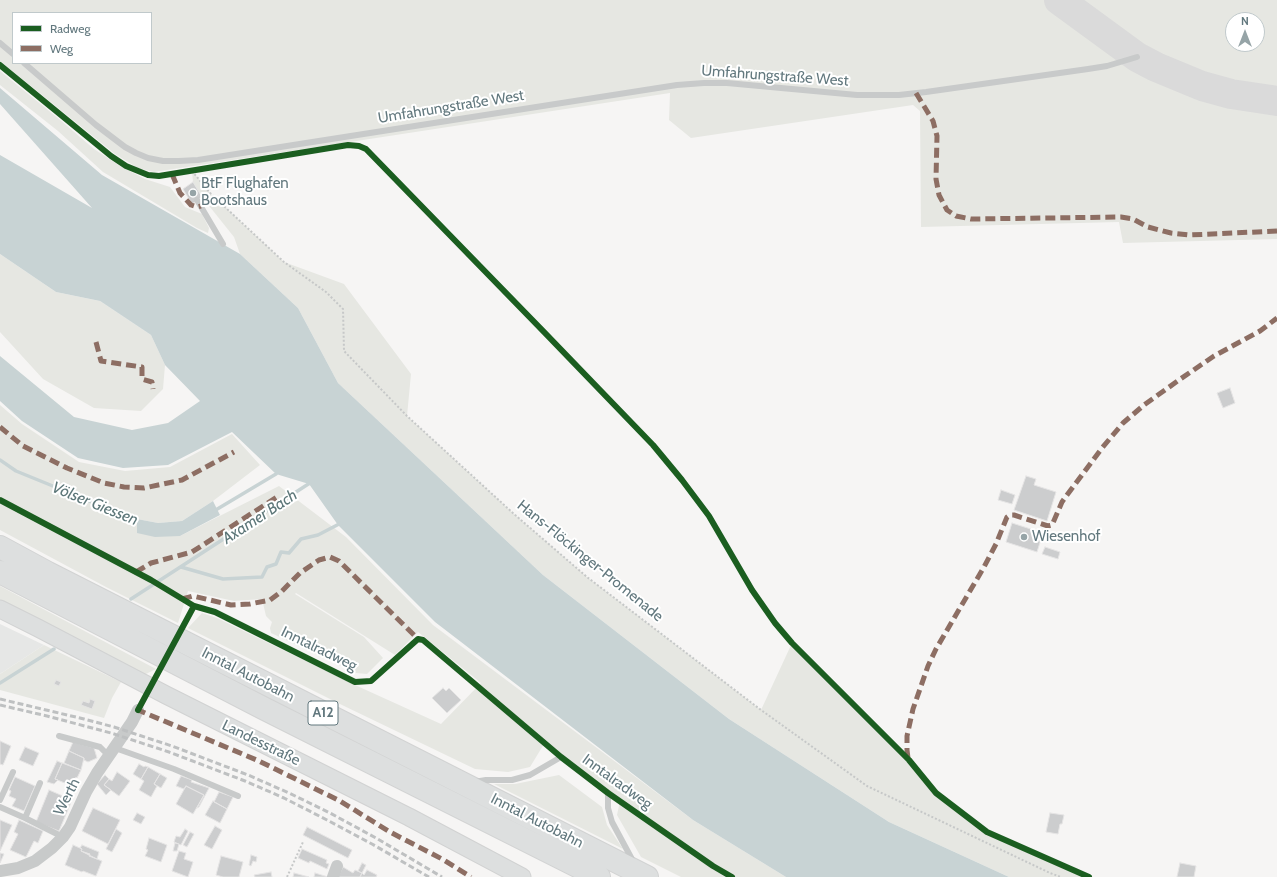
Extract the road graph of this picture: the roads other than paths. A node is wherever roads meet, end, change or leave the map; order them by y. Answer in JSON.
{"nodes":[{"id":1,"x":0,"y":43,"type":"edge"},
{"id":2,"x":12,"y":53,"type":"edge"},
{"id":3,"x":1137,"y":57,"type":"dead end"},
{"id":4,"x":25,"y":64,"type":"edge"},
{"id":5,"x":197,"y":200,"type":"dead end"},
{"id":6,"x":223,"y":244,"type":"dead end"},
{"id":7,"x":0,"y":547,"type":"edge"},
{"id":8,"x":0,"y":572,"type":"edge"},
{"id":9,"x":0,"y":609,"type":"edge"},
{"id":10,"x":138,"y":710,"type":"dead end"},
{"id":11,"x":59,"y":736,"type":"dead end"},
{"id":12,"x":112,"y":752,"type":"junction"},
{"id":13,"x":561,"y":757,"type":"dead end"},
{"id":14,"x":13,"y":772,"type":"dead end"},
{"id":15,"x":40,"y":783,"type":"dead end"},
{"id":16,"x":464,"y":784,"type":"junction"},
{"id":17,"x":608,"y":793,"type":"dead end"},
{"id":18,"x":238,"y":796,"type":"dead end"},
{"id":19,"x":0,"y":800,"type":"edge"},
{"id":20,"x":0,"y":807,"type":"edge"},
{"id":21,"x":25,"y":818,"type":"junction"},
{"id":22,"x":63,"y":837,"type":"junction"},
{"id":23,"x":0,"y":871,"type":"edge"},
{"id":24,"x":643,"y":875,"type":"edge"},
{"id":25,"x":522,"y":877,"type":"edge"},
{"id":26,"x":599,"y":877,"type":"edge"}],
"edges":[{"from":1,"to":2,"type":"lane"},
{"from":3,"to":4,"type":"lane","name":"Umfahrungstraße West"},
{"from":5,"to":6,"type":"lane"},
{"from":7,"to":16,"type":"highway","name":"Inntal Autobahn","number":"A12"},
{"from":8,"to":26,"type":"highway","name":"Inntal Autobahn","number":"A12"},
{"from":9,"to":25,"type":"main road","name":"Landesstraße"},
{"from":10,"to":12,"type":"street","name":"Werth"},
{"from":11,"to":12,"type":"lane"},
{"from":12,"to":18,"type":"lane"},
{"from":12,"to":22,"type":"street","name":"Werth"},
{"from":13,"to":16,"type":"lane"},
{"from":14,"to":19,"type":"lane"},
{"from":15,"to":21,"type":"lane"},
{"from":16,"to":24,"type":"highway","name":"Inntal Autobahn","number":"A12"},
{"from":17,"to":24,"type":"lane"},
{"from":20,"to":21,"type":"lane"},
{"from":21,"to":22,"type":"lane"},
{"from":22,"to":23,"type":"street","name":"Werth"}]}
